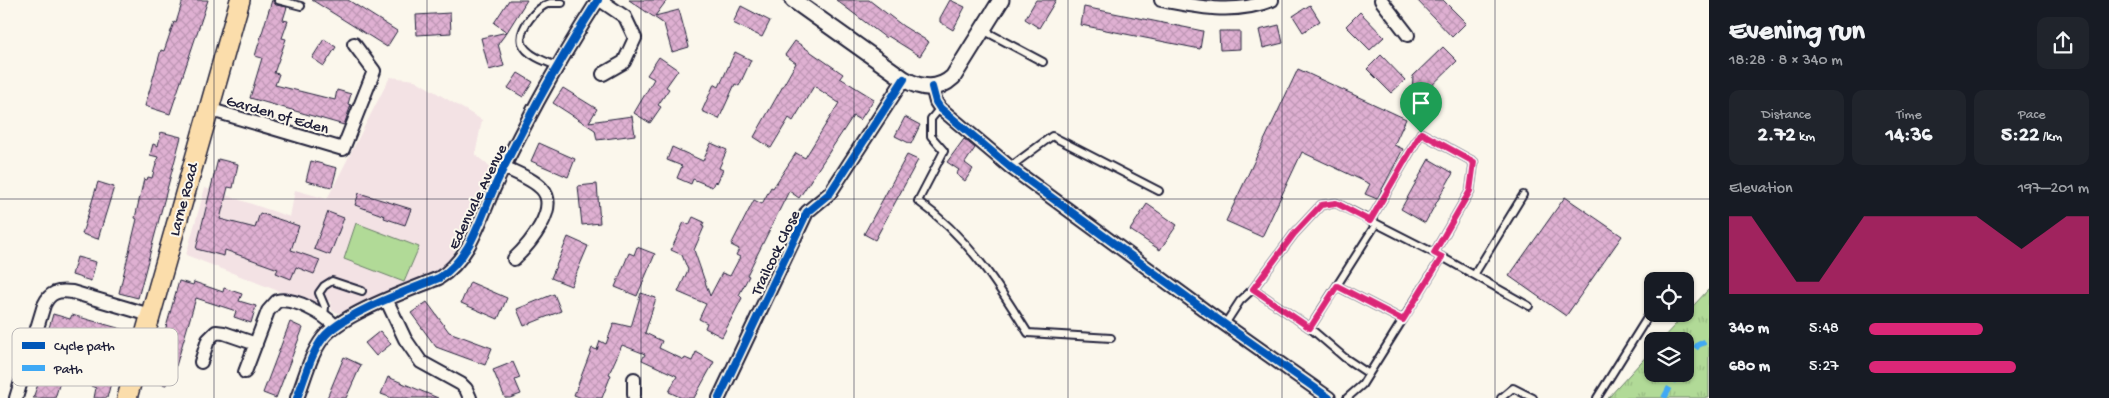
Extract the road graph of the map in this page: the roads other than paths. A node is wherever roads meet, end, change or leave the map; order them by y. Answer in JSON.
{"nodes":[{"id":1,"x":240,"y":0,"type":"edge"},
{"id":2,"x":278,"y":0,"type":"edge"},
{"id":3,"x":599,"y":0,"type":"edge"},
{"id":4,"x":793,"y":0,"type":"edge"},
{"id":5,"x":1001,"y":0,"type":"edge"},
{"id":6,"x":1161,"y":0,"type":"edge"},
{"id":7,"x":1272,"y":0,"type":"edge"},
{"id":8,"x":1381,"y":0,"type":"edge"},
{"id":9,"x":562,"y":3,"type":"dead end"},
{"id":10,"x":301,"y":6,"type":"dead end"},
{"id":11,"x":982,"y":30,"type":"junction"},
{"id":12,"x":1408,"y":35,"type":"dead end"},
{"id":13,"x":354,"y":44,"type":"dead end"},
{"id":14,"x":1043,"y":62,"type":"dead end"},
{"id":15,"x":557,"y":66,"type":"junction"},
{"id":16,"x":603,"y":74,"type":"dead end"},
{"id":17,"x":904,"y":79,"type":"junction"},
{"id":18,"x":932,"y":87,"type":"junction"},
{"id":19,"x":940,"y":108,"type":"junction"},
{"id":20,"x":208,"y":109,"type":"junction"},
{"id":21,"x":1010,"y":166,"type":"junction"},
{"id":22,"x":504,"y":168,"type":"junction"},
{"id":23,"x":1159,"y":191,"type":"dead end"},
{"id":24,"x":1523,"y":195,"type":"dead end"},
{"id":25,"x":1373,"y":222,"type":"junction"},
{"id":26,"x":1434,"y":253,"type":"junction"},
{"id":27,"x":1442,"y":257,"type":"junction"},
{"id":28,"x":514,"y":259,"type":"dead end"},
{"id":29,"x":1474,"y":275,"type":"junction"},
{"id":30,"x":1337,"y":286,"type":"junction"},
{"id":31,"x":1253,"y":289,"type":"junction"},
{"id":32,"x":362,"y":290,"type":"dead end"},
{"id":33,"x":387,"y":300,"type":"junction"},
{"id":34,"x":1530,"y":306,"type":"dead end"},
{"id":35,"x":150,"y":315,"type":"junction"},
{"id":36,"x":324,"y":315,"type":"junction"},
{"id":37,"x":1403,"y":320,"type":"junction"},
{"id":38,"x":1644,"y":322,"type":"edge"},
{"id":39,"x":1225,"y":324,"type":"junction"},
{"id":40,"x":334,"y":326,"type":"junction"},
{"id":41,"x":37,"y":328,"type":"edge"},
{"id":42,"x":146,"y":328,"type":"edge"},
{"id":43,"x":1310,"y":328,"type":"junction"},
{"id":44,"x":1112,"y":338,"type":"dead end"},
{"id":45,"x":256,"y":344,"type":"junction"},
{"id":46,"x":201,"y":362,"type":"dead end"},
{"id":47,"x":245,"y":372,"type":"dead end"},
{"id":48,"x":1369,"y":374,"type":"junction"},
{"id":49,"x":634,"y":379,"type":"dead end"},
{"id":50,"x":20,"y":386,"type":"edge"},
{"id":51,"x":636,"y":397,"type":"edge"},
{"id":52,"x":16,"y":398,"type":"edge"},
{"id":53,"x":297,"y":398,"type":"edge"},
{"id":54,"x":470,"y":398,"type":"edge"},
{"id":55,"x":719,"y":398,"type":"edge"},
{"id":56,"x":1330,"y":398,"type":"edge"},
{"id":57,"x":1347,"y":398,"type":"edge"},
{"id":58,"x":1501,"y":398,"type":"edge"},
{"id":59,"x":1533,"y":398,"type":"edge"},
{"id":60,"x":1597,"y":398,"type":"edge"}],
"edges":[{"from":1,"to":20,"type":"main road","name":"Larne Road"},
{"from":2,"to":10,"type":"lane"},
{"from":3,"to":15,"type":"street","name":"Edenvale Avenue"},
{"from":3,"to":16,"type":"street","name":"Edenvale Avenue"},
{"from":4,"to":17,"type":"street"},
{"from":5,"to":11,"type":"street"},
{"from":6,"to":7,"type":"street"},
{"from":8,"to":12,"type":"street"},
{"from":9,"to":15,"type":"lane"},
{"from":11,"to":14,"type":"lane"},
{"from":11,"to":18,"type":"street"},
{"from":13,"to":20,"type":"street","name":"Garden of Eden"},
{"from":15,"to":22,"type":"street","name":"Edenvale Avenue"},
{"from":17,"to":18,"type":"street"},
{"from":17,"to":55,"type":"street","name":"Trailcock Close"},
{"from":18,"to":19,"type":"street"},
{"from":19,"to":21,"type":"street"},
{"from":19,"to":44,"type":"lane"},
{"from":20,"to":35,"type":"main road","name":"Larne Road"},
{"from":21,"to":23,"type":"lane"},
{"from":21,"to":39,"type":"street"},
{"from":22,"to":28,"type":"street"},
{"from":22,"to":33,"type":"street","name":"Edenvale Avenue"},
{"from":24,"to":29,"type":"lane"},
{"from":25,"to":26,"type":"lane"},
{"from":25,"to":26,"type":"lane"},
{"from":25,"to":30,"type":"lane"},
{"from":25,"to":31,"type":"lane"},
{"from":26,"to":27,"type":"lane"},
{"from":27,"to":29,"type":"lane"},
{"from":27,"to":37,"type":"lane"},
{"from":29,"to":34,"type":"lane"},
{"from":30,"to":37,"type":"lane"},
{"from":30,"to":43,"type":"lane"},
{"from":31,"to":39,"type":"lane"},
{"from":31,"to":43,"type":"lane"},
{"from":32,"to":36,"type":"lane"},
{"from":33,"to":40,"type":"street","name":"Edenvale Avenue"},
{"from":33,"to":54,"type":"street"},
{"from":35,"to":41,"type":"street"},
{"from":35,"to":42,"type":"main road","name":"Larne Road"},
{"from":36,"to":40,"type":"street"},
{"from":36,"to":45,"type":"street"},
{"from":37,"to":48,"type":"lane"},
{"from":38,"to":60,"type":"lane"},
{"from":39,"to":56,"type":"street"},
{"from":40,"to":53,"type":"street","name":"Edenvale Avenue"},
{"from":43,"to":48,"type":"lane"},
{"from":45,"to":46,"type":"street"},
{"from":45,"to":47,"type":"street"},
{"from":48,"to":57,"type":"lane"},
{"from":49,"to":51,"type":"street"},
{"from":50,"to":52,"type":"street"},
{"from":58,"to":59,"type":"lane"}]}
